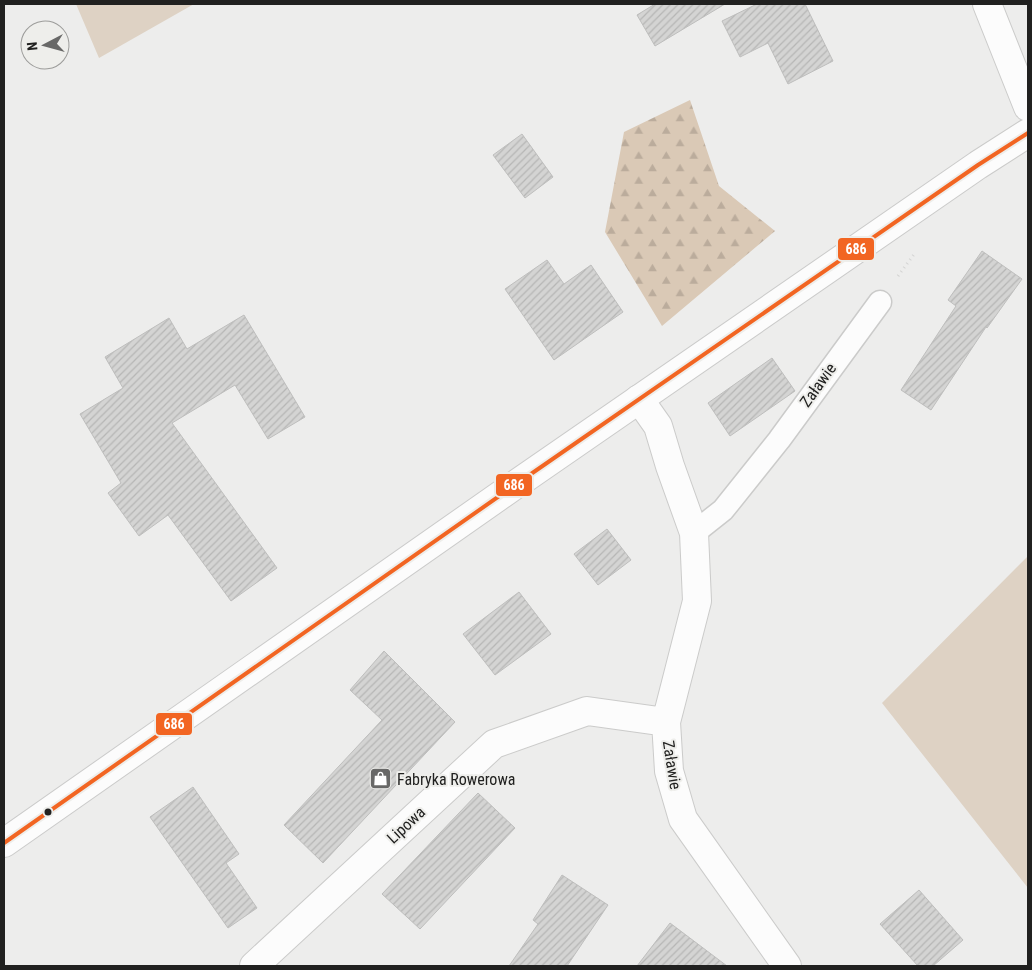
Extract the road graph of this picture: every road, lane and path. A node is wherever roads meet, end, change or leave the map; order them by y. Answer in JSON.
{"nodes":[{"id":1,"x":988,"y":4,"type":"edge"},
{"id":2,"x":1028,"y":107,"type":"edge"},
{"id":3,"x":1028,"y":133,"type":"edge"},
{"id":4,"x":917,"y":250,"type":"dead end"},
{"id":5,"x":880,"y":302,"type":"joint"},
{"id":6,"x":640,"y":399,"type":"junction"},
{"id":7,"x":694,"y":533,"type":"junction"},
{"id":8,"x":666,"y":722,"type":"junction"},
{"id":9,"x":4,"y":843,"type":"edge"},
{"id":10,"x":254,"y":966,"type":"edge"},
{"id":11,"x":787,"y":966,"type":"edge"}],
"edges":[{"from":1,"to":2,"type":"street"},
{"from":3,"to":6,"type":"street"},
{"from":4,"to":5,"type":"path"},
{"from":5,"to":7,"type":"lane","name":"Załawie"},
{"from":6,"to":7,"type":"street","name":"Załawie"},
{"from":6,"to":9,"type":"street"},
{"from":7,"to":8,"type":"street","name":"Załawie"},
{"from":8,"to":10,"type":"street","name":"Lipowa"},
{"from":8,"to":11,"type":"street","name":"Załawie"}]}
